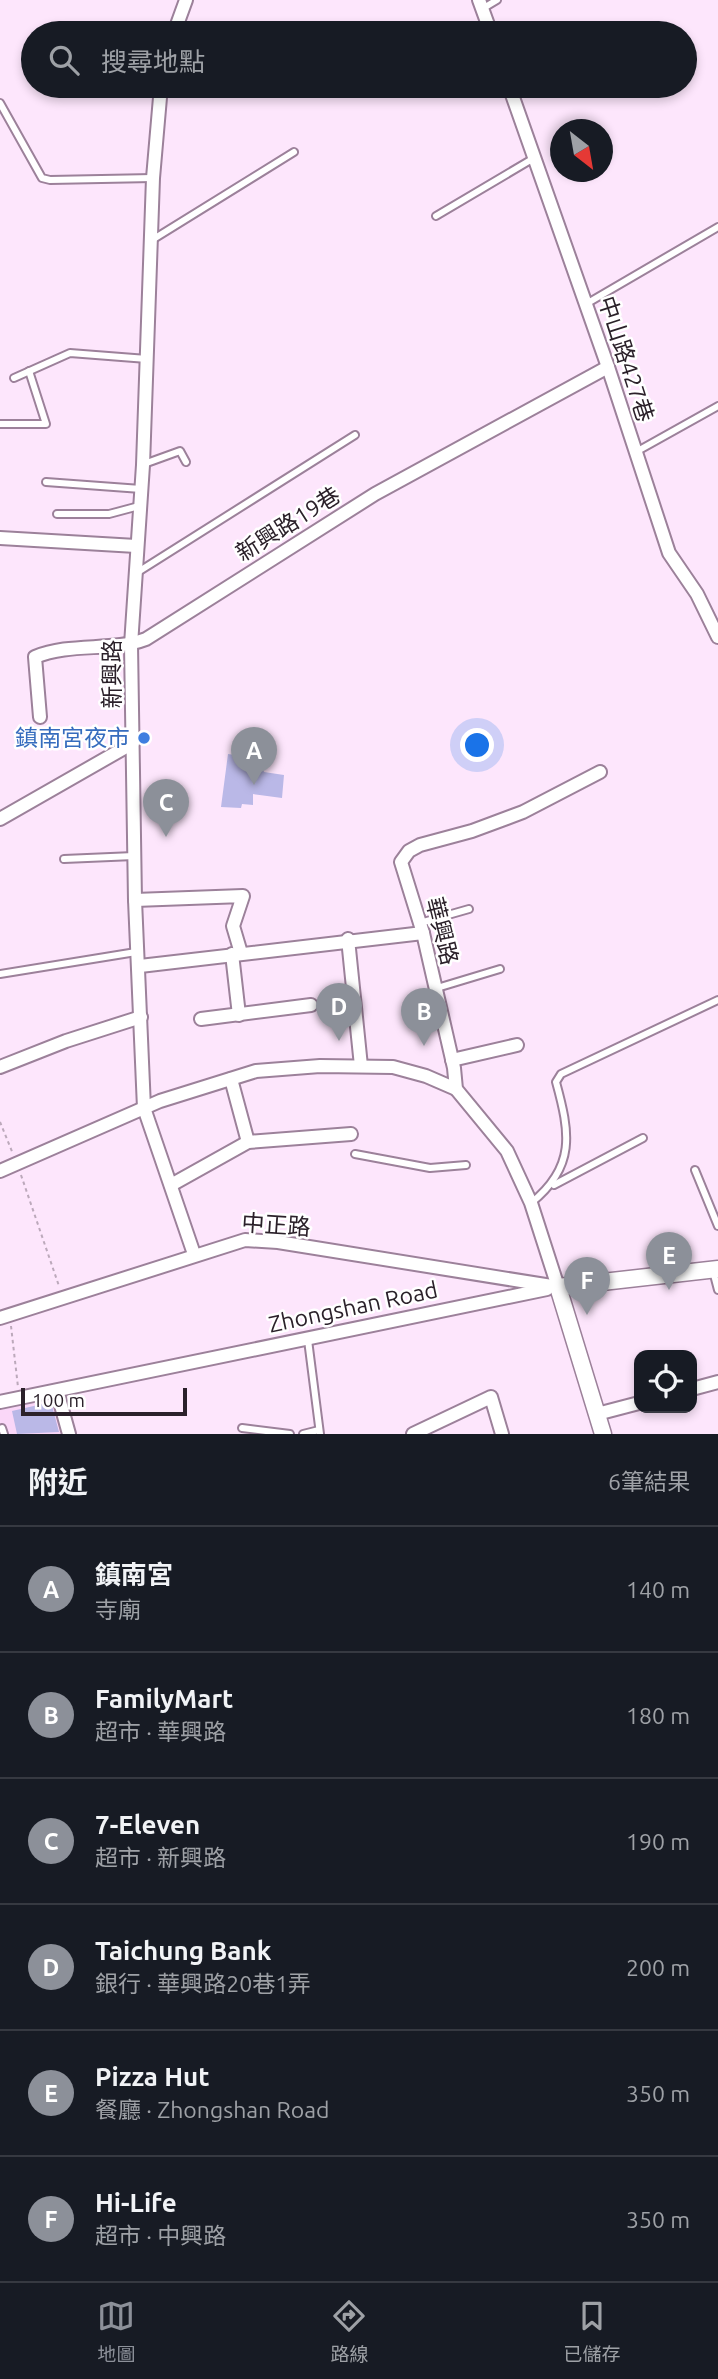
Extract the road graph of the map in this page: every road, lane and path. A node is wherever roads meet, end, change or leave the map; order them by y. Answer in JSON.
{"nodes":[{"id":1,"x":186,"y":0,"type":"edge"},
{"id":2,"x":497,"y":0,"type":"edge"},
{"id":3,"x":481,"y":4,"type":"edge"},
{"id":4,"x":178,"y":21,"type":"edge"},
{"id":5,"x":487,"y":21,"type":"edge"},
{"id":6,"x":160,"y":98,"type":"edge"},
{"id":7,"x":513,"y":98,"type":"edge"},
{"id":8,"x":0,"y":103,"type":"edge"},
{"id":9,"x":294,"y":152,"type":"dead end"},
{"id":10,"x":534,"y":158,"type":"junction"},
{"id":11,"x":153,"y":178,"type":"junction"},
{"id":12,"x":436,"y":216,"type":"dead end"},
{"id":13,"x":718,"y":227,"type":"edge"},
{"id":14,"x":151,"y":241,"type":"junction"},
{"id":15,"x":586,"y":304,"type":"junction"},
{"id":16,"x":147,"y":359,"type":"junction"},
{"id":17,"x":608,"y":367,"type":"junction"},
{"id":18,"x":29,"y":371,"type":"junction"},
{"id":19,"x":15,"y":378,"type":"dead end"},
{"id":20,"x":718,"y":406,"type":"edge"},
{"id":21,"x":0,"y":424,"type":"edge"},
{"id":22,"x":355,"y":435,"type":"dead end"},
{"id":23,"x":634,"y":453,"type":"junction"},
{"id":24,"x":186,"y":462,"type":"dead end"},
{"id":25,"x":143,"y":465,"type":"junction"},
{"id":26,"x":46,"y":482,"type":"dead end"},
{"id":27,"x":141,"y":489,"type":"junction"},
{"id":28,"x":139,"y":506,"type":"junction"},
{"id":29,"x":57,"y":514,"type":"dead end"},
{"id":30,"x":0,"y":538,"type":"edge"},
{"id":31,"x":136,"y":547,"type":"junction"},
{"id":32,"x":136,"y":573,"type":"junction"},
{"id":33,"x":715,"y":619,"type":"edge"},
{"id":34,"x":718,"y":637,"type":"edge"},
{"id":35,"x":131,"y":645,"type":"junction"},
{"id":36,"x":40,"y":717,"type":"dead end"},
{"id":37,"x":133,"y":743,"type":"junction"},
{"id":38,"x":600,"y":772,"type":"dead end"},
{"id":39,"x":0,"y":819,"type":"edge"},
{"id":40,"x":134,"y":856,"type":"junction"},
{"id":41,"x":65,"y":859,"type":"dead end"},
{"id":42,"x":135,"y":900,"type":"junction"},
{"id":43,"x":469,"y":909,"type":"dead end"},
{"id":44,"x":421,"y":928,"type":"junction"},
{"id":45,"x":348,"y":939,"type":"junction"},
{"id":46,"x":138,"y":952,"type":"junction"},
{"id":47,"x":237,"y":954,"type":"junction"},
{"id":48,"x":140,"y":966,"type":"junction"},
{"id":49,"x":500,"y":969,"type":"dead end"},
{"id":50,"x":0,"y":974,"type":"edge"},
{"id":51,"x":435,"y":988,"type":"junction"},
{"id":52,"x":718,"y":1000,"type":"edge"},
{"id":53,"x":311,"y":1005,"type":"dead end"},
{"id":54,"x":239,"y":1015,"type":"junction"},
{"id":55,"x":141,"y":1017,"type":"junction"},
{"id":56,"x":201,"y":1018,"type":"dead end"},
{"id":57,"x":517,"y":1045,"type":"dead end"},
{"id":58,"x":452,"y":1060,"type":"junction"},
{"id":59,"x":361,"y":1066,"type":"junction"},
{"id":60,"x":0,"y":1067,"type":"edge"},
{"id":61,"x":231,"y":1079,"type":"junction"},
{"id":62,"x":456,"y":1089,"type":"junction"},
{"id":63,"x":144,"y":1108,"type":"junction"},
{"id":64,"x":0,"y":1122,"type":"edge"},
{"id":65,"x":351,"y":1134,"type":"dead end"},
{"id":66,"x":643,"y":1138,"type":"dead end"},
{"id":67,"x":248,"y":1142,"type":"junction"},
{"id":68,"x":355,"y":1154,"type":"dead end"},
{"id":69,"x":17,"y":1164,"type":"junction"},
{"id":70,"x":466,"y":1164,"type":"dead end"},
{"id":71,"x":695,"y":1170,"type":"dead end"},
{"id":72,"x":0,"y":1171,"type":"edge"},
{"id":73,"x":170,"y":1185,"type":"junction"},
{"id":74,"x":552,"y":1186,"type":"junction"},
{"id":75,"x":531,"y":1203,"type":"junction"},
{"id":76,"x":718,"y":1226,"type":"edge"},
{"id":77,"x":194,"y":1254,"type":"junction"},
{"id":78,"x":715,"y":1269,"type":"edge"},
{"id":79,"x":558,"y":1287,"type":"junction"},
{"id":80,"x":718,"y":1290,"type":"edge"},
{"id":81,"x":63,"y":1297,"type":"junction"},
{"id":82,"x":5,"y":1316,"type":"edge"},
{"id":83,"x":308,"y":1340,"type":"junction"},
{"id":84,"x":718,"y":1382,"type":"edge"},
{"id":85,"x":697,"y":1388,"type":"edge"},
{"id":86,"x":57,"y":1391,"type":"junction"},
{"id":87,"x":19,"y":1398,"type":"junction"},
{"id":88,"x":0,"y":1402,"type":"edge"},
{"id":89,"x":634,"y":1404,"type":"edge"},
{"id":90,"x":597,"y":1414,"type":"junction"},
{"id":91,"x":242,"y":1429,"type":"dead end"},
{"id":92,"x":320,"y":1432,"type":"edge"},
{"id":93,"x":69,"y":1434,"type":"edge"},
{"id":94,"x":290,"y":1434,"type":"edge"},
{"id":95,"x":303,"y":1434,"type":"edge"},
{"id":96,"x":413,"y":1434,"type":"edge"},
{"id":97,"x":502,"y":1434,"type":"edge"},
{"id":98,"x":603,"y":1434,"type":"edge"}],
"edges":[{"from":1,"to":4,"type":"street"},
{"from":2,"to":3,"type":"lane"},
{"from":3,"to":5,"type":"street"},
{"from":6,"to":11,"type":"street","name":"新興路"},
{"from":7,"to":10,"type":"street","name":"中山路427巷"},
{"from":8,"to":11,"type":"lane"},
{"from":9,"to":14,"type":"lane"},
{"from":10,"to":12,"type":"lane"},
{"from":10,"to":15,"type":"street","name":"中山路427巷"},
{"from":11,"to":14,"type":"street","name":"新興路"},
{"from":13,"to":15,"type":"lane"},
{"from":14,"to":16,"type":"street","name":"新興路"},
{"from":15,"to":17,"type":"street","name":"中山路427巷"},
{"from":16,"to":18,"type":"lane"},
{"from":16,"to":25,"type":"street","name":"新興路"},
{"from":17,"to":23,"type":"street","name":"中山路427巷"},
{"from":17,"to":35,"type":"street","name":"新興路19巷"},
{"from":18,"to":19,"type":"lane"},
{"from":18,"to":21,"type":"lane"},
{"from":20,"to":23,"type":"lane"},
{"from":22,"to":32,"type":"lane"},
{"from":23,"to":33,"type":"street","name":"中山路427巷"},
{"from":24,"to":25,"type":"lane"},
{"from":25,"to":27,"type":"street","name":"新興路"},
{"from":26,"to":27,"type":"lane"},
{"from":27,"to":28,"type":"street","name":"新興路"},
{"from":28,"to":29,"type":"lane"},
{"from":28,"to":31,"type":"street","name":"新興路"},
{"from":30,"to":31,"type":"street"},
{"from":31,"to":32,"type":"street","name":"新興路"},
{"from":32,"to":35,"type":"street","name":"新興路"},
{"from":33,"to":34,"type":"street","name":"中山路427巷"},
{"from":35,"to":36,"type":"street","name":"新興路19巷"},
{"from":35,"to":37,"type":"street","name":"新興路"},
{"from":37,"to":39,"type":"street"},
{"from":37,"to":40,"type":"street","name":"新興路"},
{"from":38,"to":44,"type":"street","name":"華興路"},
{"from":40,"to":41,"type":"lane"},
{"from":40,"to":42,"type":"street","name":"新興路"},
{"from":42,"to":46,"type":"street","name":"新興路"},
{"from":42,"to":47,"type":"street"},
{"from":43,"to":44,"type":"lane"},
{"from":44,"to":45,"type":"street"},
{"from":44,"to":51,"type":"street","name":"華興路"},
{"from":45,"to":47,"type":"street"},
{"from":45,"to":59,"type":"street"},
{"from":46,"to":48,"type":"street","name":"新興路"},
{"from":46,"to":50,"type":"lane"},
{"from":47,"to":48,"type":"street"},
{"from":47,"to":54,"type":"street"},
{"from":48,"to":55,"type":"street","name":"新興路"},
{"from":49,"to":51,"type":"lane"},
{"from":51,"to":58,"type":"street","name":"華興路"},
{"from":52,"to":74,"type":"lane"},
{"from":53,"to":54,"type":"street"},
{"from":54,"to":56,"type":"street"},
{"from":55,"to":60,"type":"street"},
{"from":55,"to":63,"type":"street","name":"新興路"},
{"from":57,"to":58,"type":"street"},
{"from":58,"to":62,"type":"street","name":"華興路"},
{"from":59,"to":61,"type":"street"},
{"from":59,"to":62,"type":"street"},
{"from":61,"to":63,"type":"street"},
{"from":61,"to":67,"type":"street"},
{"from":62,"to":75,"type":"street"},
{"from":63,"to":69,"type":"street"},
{"from":63,"to":73,"type":"street","name":"新興路"},
{"from":64,"to":69,"type":"path"},
{"from":65,"to":67,"type":"street"},
{"from":66,"to":74,"type":"lane"},
{"from":67,"to":73,"type":"street"},
{"from":68,"to":70,"type":"lane"},
{"from":69,"to":72,"type":"street"},
{"from":69,"to":81,"type":"path"},
{"from":71,"to":76,"type":"lane"},
{"from":73,"to":77,"type":"street","name":"新興路"},
{"from":74,"to":75,"type":"lane"},
{"from":75,"to":79,"type":"street"},
{"from":77,"to":79,"type":"street","name":"中正路"},
{"from":77,"to":81,"type":"street","name":"中正路"},
{"from":78,"to":79,"type":"street","name":"Zhongshan Road"},
{"from":78,"to":80,"type":"lane"},
{"from":79,"to":83,"type":"street","name":"Zhongshan Road"},
{"from":79,"to":90,"type":"street"},
{"from":81,"to":82,"type":"street","name":"中正路"},
{"from":82,"to":87,"type":"path"},
{"from":83,"to":86,"type":"street","name":"Zhongshan Road"},
{"from":83,"to":92,"type":"lane"},
{"from":84,"to":85,"type":"street"},
{"from":86,"to":87,"type":"street","name":"Zhongshan Road"},
{"from":86,"to":93,"type":"street"},
{"from":87,"to":88,"type":"street","name":"Zhongshan Road"},
{"from":89,"to":90,"type":"street"},
{"from":90,"to":98,"type":"street"},
{"from":91,"to":94,"type":"lane"},
{"from":92,"to":95,"type":"lane"},
{"from":96,"to":97,"type":"street"}]}
